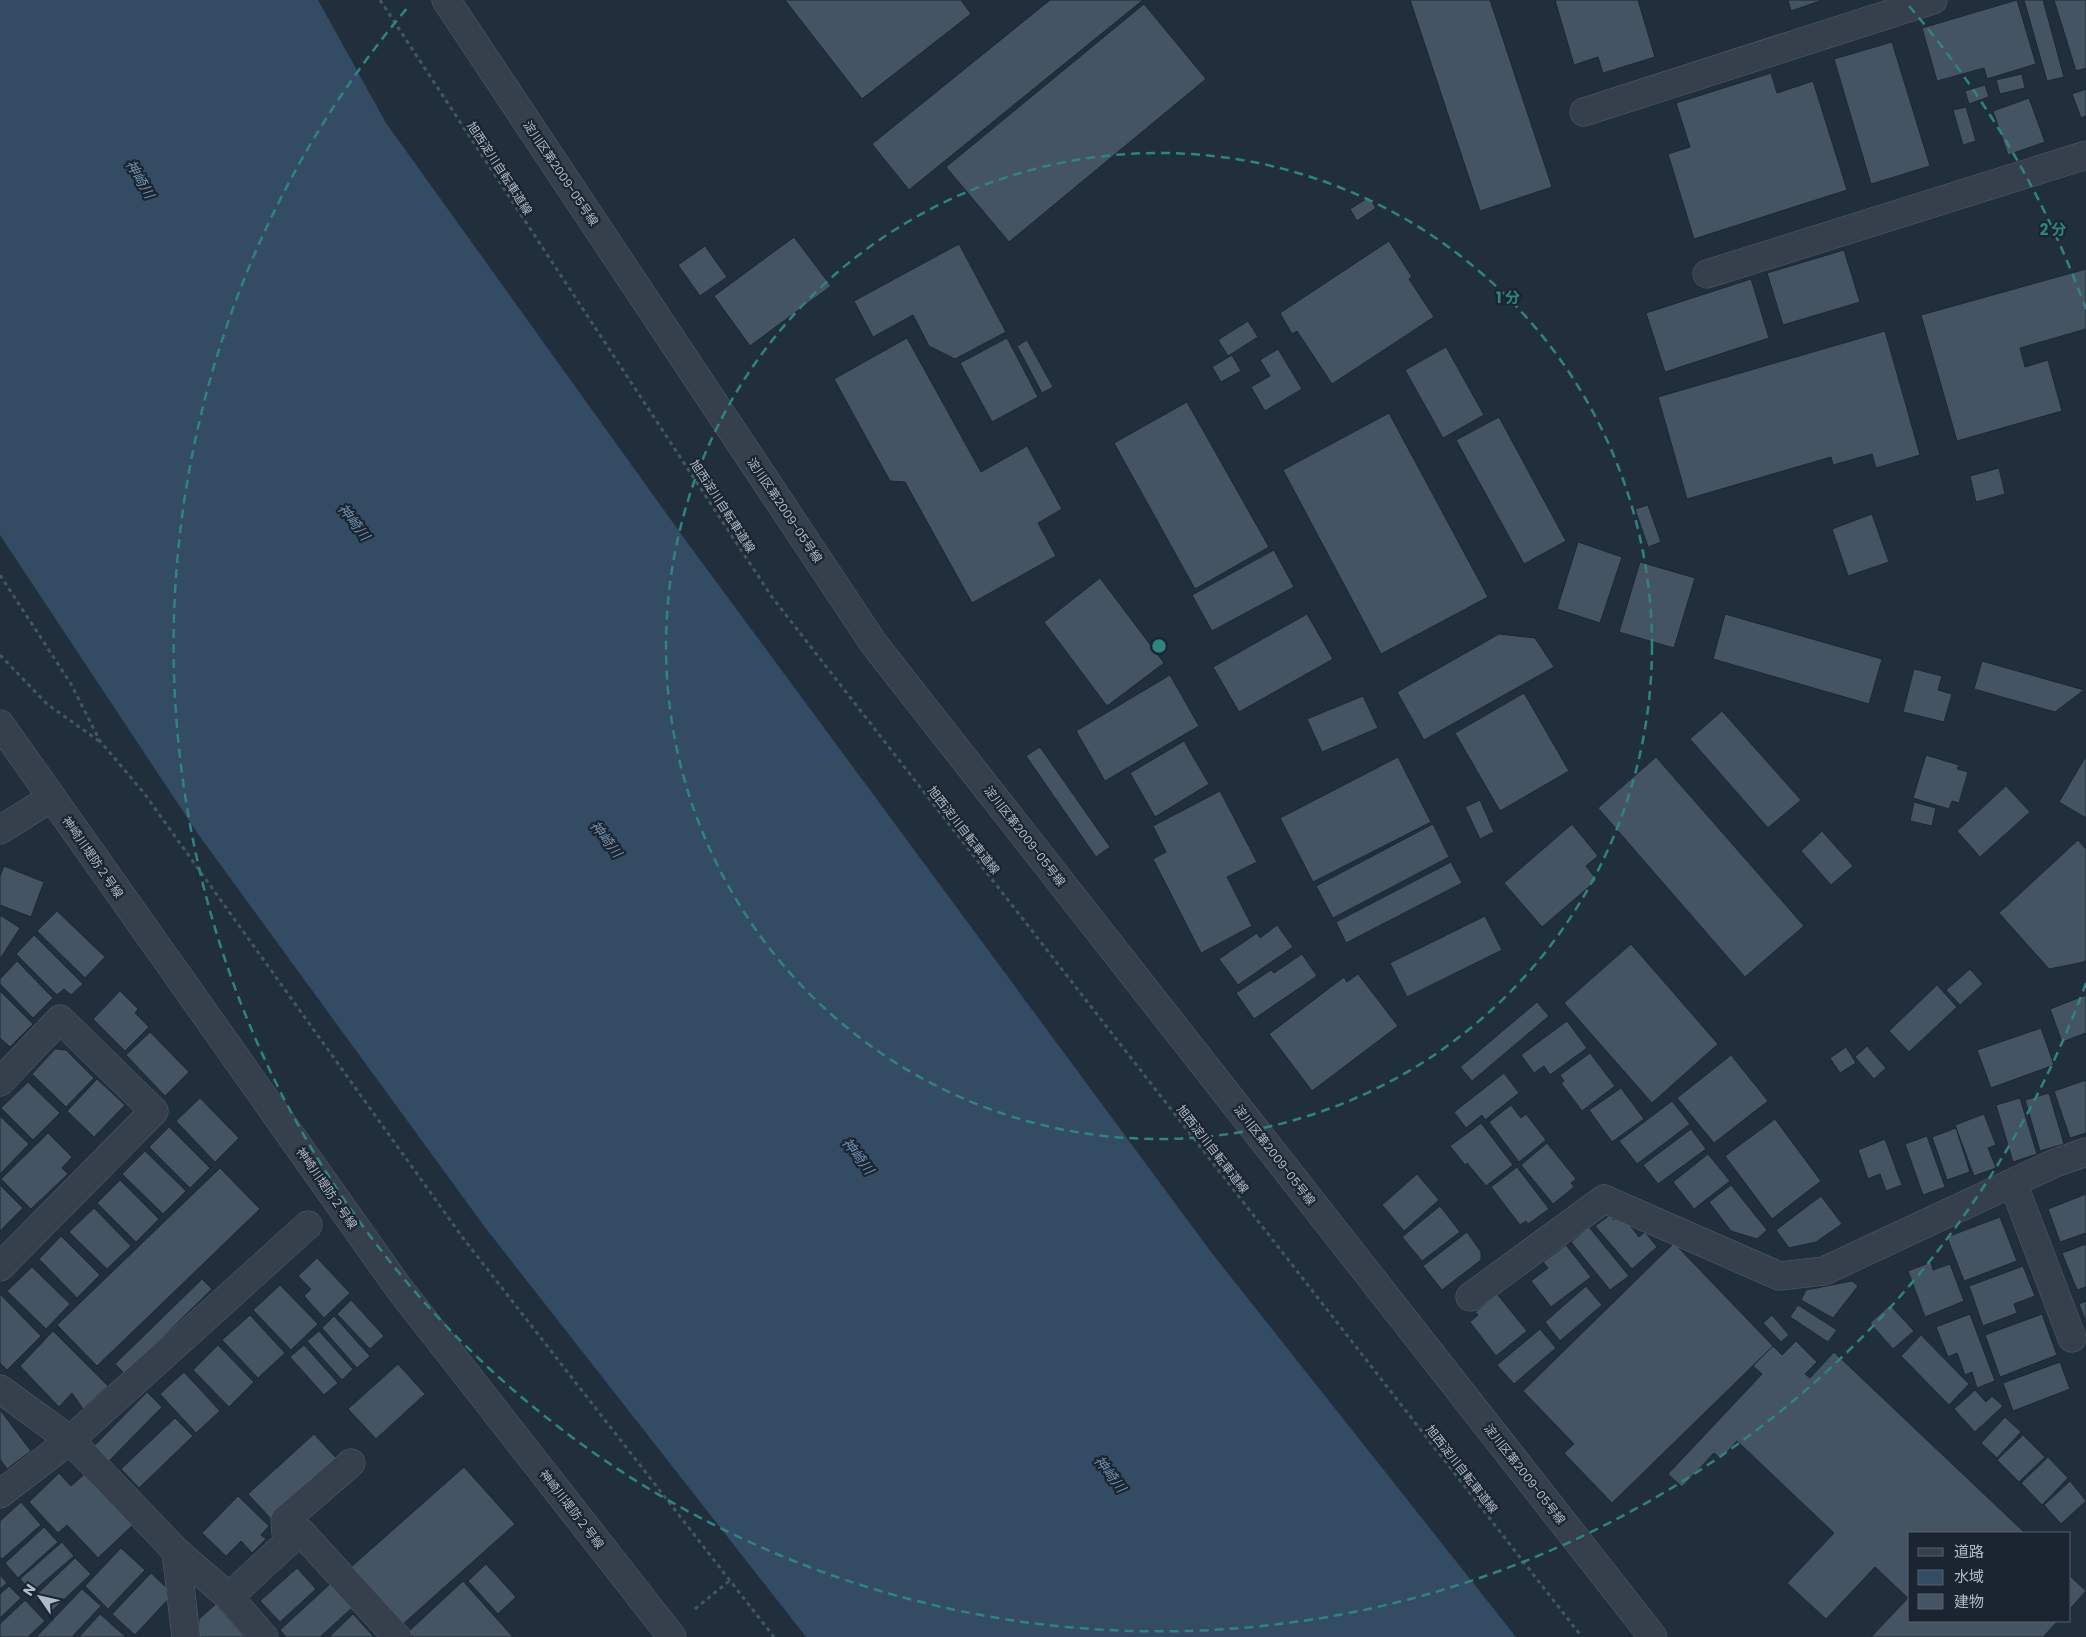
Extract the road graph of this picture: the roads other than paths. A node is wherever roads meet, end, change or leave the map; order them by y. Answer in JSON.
{"nodes":[{"id":1,"x":446,"y":0,"type":"edge"},
{"id":2,"x":1933,"y":0,"type":"edge"},
{"id":3,"x":1584,"y":112,"type":"dead end"},
{"id":4,"x":2086,"y":155,"type":"edge"},
{"id":5,"x":1707,"y":274,"type":"dead end"},
{"id":6,"x":0,"y":724,"type":"edge"},
{"id":7,"x":51,"y":798,"type":"junction"},
{"id":8,"x":0,"y":830,"type":"edge"},
{"id":9,"x":0,"y":1082,"type":"edge"},
{"id":10,"x":2086,"y":1152,"type":"edge"},
{"id":11,"x":2013,"y":1183,"type":"junction"},
{"id":12,"x":308,"y":1225,"type":"dead end"},
{"id":13,"x":0,"y":1267,"type":"edge"},
{"id":14,"x":1470,"y":1297,"type":"dead end"},
{"id":15,"x":2072,"y":1338,"type":"dead end"},
{"id":16,"x":0,"y":1389,"type":"edge"},
{"id":17,"x":70,"y":1440,"type":"junction"},
{"id":18,"x":351,"y":1463,"type":"dead end"},
{"id":19,"x":0,"y":1494,"type":"edge"},
{"id":20,"x":287,"y":1544,"type":"junction"},
{"id":21,"x":176,"y":1551,"type":"junction"},
{"id":22,"x":229,"y":1597,"type":"junction"},
{"id":23,"x":186,"y":1637,"type":"edge"},
{"id":24,"x":264,"y":1637,"type":"edge"},
{"id":25,"x":397,"y":1637,"type":"edge"},
{"id":26,"x":672,"y":1637,"type":"edge"},
{"id":27,"x":1653,"y":1637,"type":"edge"}],
"edges":[{"from":1,"to":27,"type":"street","name":"淀川区第2009-05号線"},
{"from":2,"to":3,"type":"street"},
{"from":4,"to":5,"type":"street"},
{"from":6,"to":7,"type":"street","name":"神崎川堤防２号線"},
{"from":7,"to":8,"type":"street"},
{"from":7,"to":26,"type":"street","name":"神崎川堤防２号線"},
{"from":9,"to":13,"type":"street"},
{"from":10,"to":11,"type":"street"},
{"from":11,"to":14,"type":"street"},
{"from":11,"to":15,"type":"street"},
{"from":12,"to":17,"type":"street"},
{"from":16,"to":17,"type":"street"},
{"from":17,"to":19,"type":"street"},
{"from":17,"to":21,"type":"street"},
{"from":18,"to":20,"type":"street"},
{"from":20,"to":22,"type":"street"},
{"from":20,"to":25,"type":"street"},
{"from":21,"to":22,"type":"street"},
{"from":21,"to":23,"type":"street"},
{"from":22,"to":24,"type":"street"}]}
